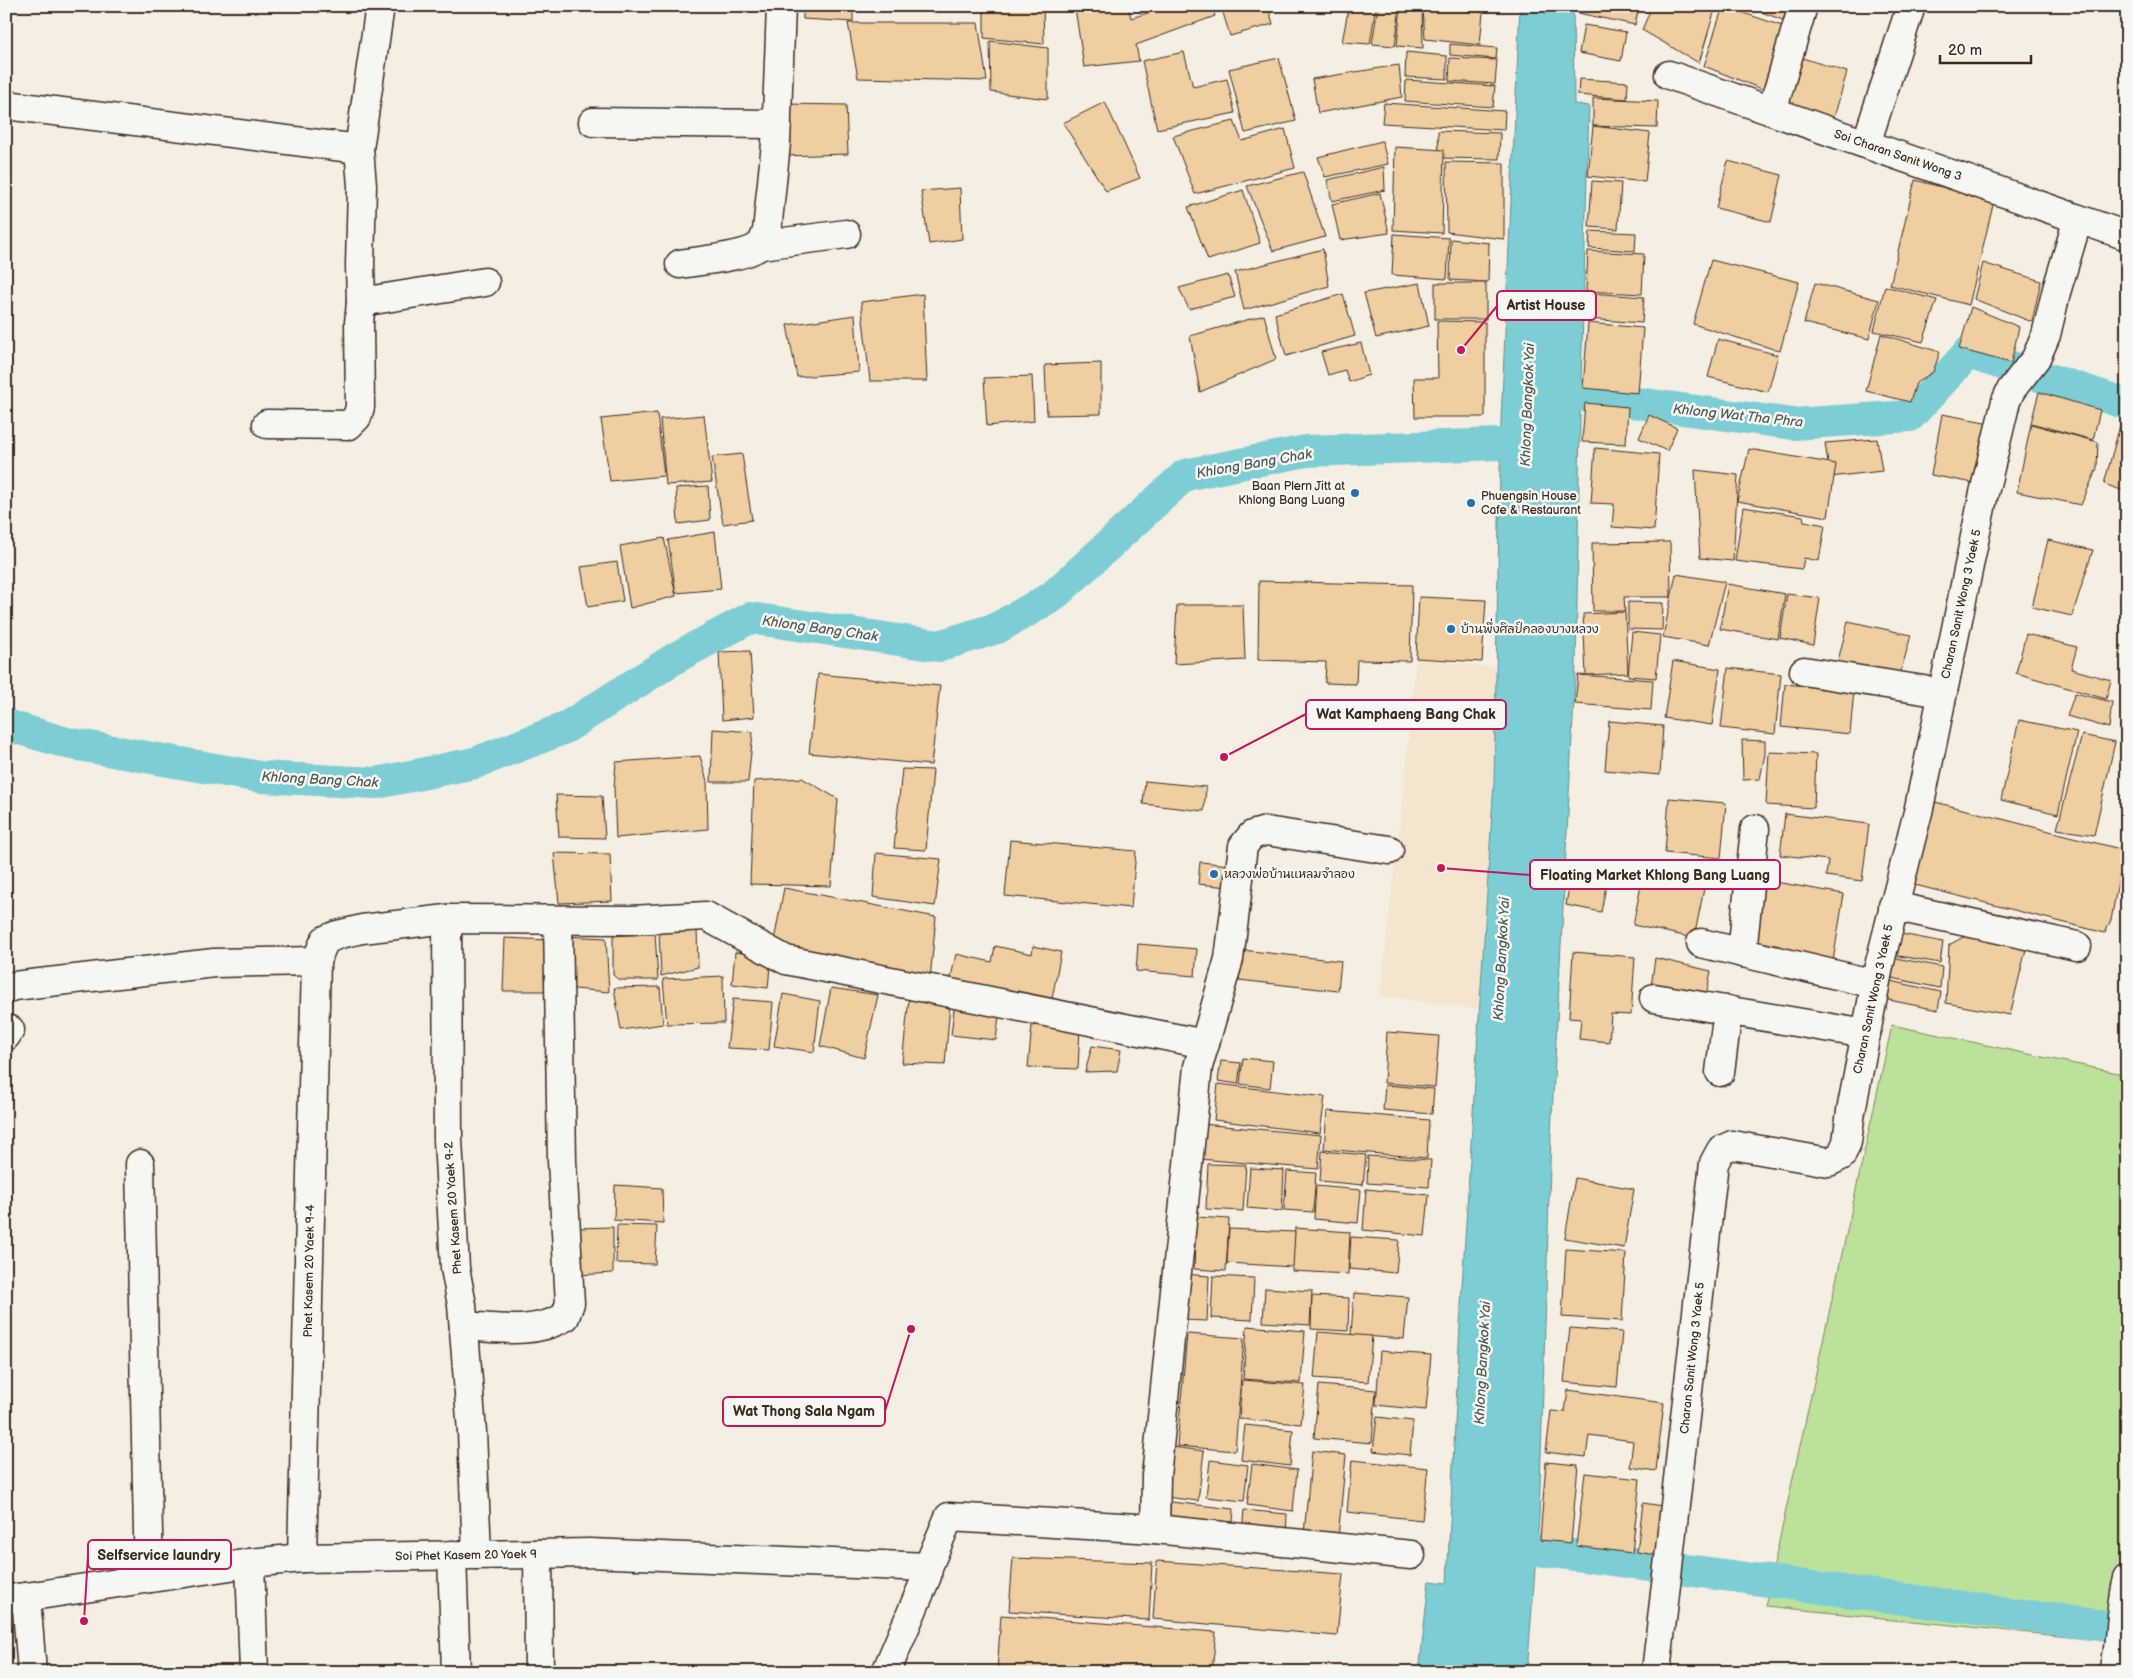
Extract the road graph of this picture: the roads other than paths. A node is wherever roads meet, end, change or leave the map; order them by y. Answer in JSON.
{"nodes":[{"id":1,"x":380,"y":6,"type":"edge"},
{"id":2,"x":781,"y":6,"type":"edge"},
{"id":3,"x":1803,"y":6,"type":"edge"},
{"id":4,"x":1911,"y":6,"type":"edge"},
{"id":5,"x":1669,"y":75,"type":"dead end"},
{"id":6,"x":6,"y":105,"type":"edge"},
{"id":7,"x":1772,"y":111,"type":"junction"},
{"id":8,"x":594,"y":122,"type":"dead end"},
{"id":9,"x":777,"y":124,"type":"junction"},
{"id":10,"x":1866,"y":144,"type":"junction"},
{"id":11,"x":359,"y":148,"type":"junction"},
{"id":12,"x":2078,"y":219,"type":"junction"},
{"id":13,"x":846,"y":234,"type":"dead end"},
{"id":14,"x":2127,"y":236,"type":"edge"},
{"id":15,"x":761,"y":245,"type":"junction"},
{"id":16,"x":680,"y":264,"type":"dead end"},
{"id":17,"x":485,"y":282,"type":"dead end"},
{"id":18,"x":361,"y":302,"type":"junction"},
{"id":19,"x":267,"y":424,"type":"dead end"},
{"id":20,"x":1804,"y":671,"type":"dead end"},
{"id":21,"x":1942,"y":693,"type":"junction"},
{"id":22,"x":1755,"y":829,"type":"dead end"},
{"id":23,"x":1389,"y":850,"type":"dead end"},
{"id":24,"x":1893,"y":906,"type":"junction"},
{"id":25,"x":447,"y":920,"type":"junction"},
{"id":26,"x":558,"y":920,"type":"junction"},
{"id":27,"x":1701,"y":943,"type":"dead end"},
{"id":28,"x":2077,"y":946,"type":"dead end"},
{"id":29,"x":1742,"y":953,"type":"junction"},
{"id":30,"x":316,"y":972,"type":"junction"},
{"id":31,"x":1876,"y":984,"type":"junction"},
{"id":32,"x":6,"y":989,"type":"edge"},
{"id":33,"x":1654,"y":998,"type":"dead end"},
{"id":34,"x":1728,"y":1010,"type":"junction"},
{"id":35,"x":1866,"y":1034,"type":"junction"},
{"id":36,"x":1204,"y":1044,"type":"junction"},
{"id":37,"x":1720,"y":1072,"type":"dead end"},
{"id":38,"x":140,"y":1164,"type":"dead end"},
{"id":39,"x":464,"y":1326,"type":"junction"},
{"id":40,"x":1155,"y":1529,"type":"junction"},
{"id":41,"x":538,"y":1554,"type":"junction"},
{"id":42,"x":465,"y":1555,"type":"junction"},
{"id":43,"x":1411,"y":1555,"type":"dead end"},
{"id":44,"x":302,"y":1558,"type":"junction"},
{"id":45,"x":250,"y":1563,"type":"junction"},
{"id":46,"x":928,"y":1567,"type":"junction"},
{"id":47,"x":149,"y":1578,"type":"junction"},
{"id":48,"x":2124,"y":1589,"type":"edge"},
{"id":49,"x":16,"y":1598,"type":"edge"},
{"id":50,"x":2116,"y":1660,"type":"edge"},
{"id":51,"x":32,"y":1672,"type":"edge"},
{"id":52,"x":254,"y":1672,"type":"edge"},
{"id":53,"x":456,"y":1672,"type":"edge"},
{"id":54,"x":539,"y":1672,"type":"edge"},
{"id":55,"x":886,"y":1672,"type":"edge"},
{"id":56,"x":1656,"y":1672,"type":"edge"}],
"edges":[{"from":1,"to":11,"type":"street"},
{"from":2,"to":9,"type":"street"},
{"from":3,"to":7,"type":"street"},
{"from":4,"to":10,"type":"street"},
{"from":5,"to":7,"type":"street","name":"Soi Charan Sanit Wong 3"},
{"from":6,"to":11,"type":"street"},
{"from":7,"to":10,"type":"street","name":"Soi Charan Sanit Wong 3"},
{"from":8,"to":9,"type":"street"},
{"from":9,"to":15,"type":"street"},
{"from":10,"to":12,"type":"street","name":"Soi Charan Sanit Wong 3"},
{"from":11,"to":18,"type":"street"},
{"from":12,"to":14,"type":"street","name":"Soi Charan Sanit Wong 3"},
{"from":12,"to":21,"type":"street","name":"Charan Sanit Wong 3 Yaek 5"},
{"from":13,"to":15,"type":"street"},
{"from":15,"to":16,"type":"street"},
{"from":17,"to":18,"type":"street"},
{"from":18,"to":19,"type":"street"},
{"from":20,"to":21,"type":"street"},
{"from":21,"to":24,"type":"street","name":"Charan Sanit Wong 3 Yaek 5"},
{"from":22,"to":29,"type":"street"},
{"from":23,"to":36,"type":"street"},
{"from":24,"to":28,"type":"street"},
{"from":24,"to":31,"type":"street","name":"Charan Sanit Wong 3 Yaek 5"},
{"from":25,"to":26,"type":"street"},
{"from":25,"to":30,"type":"street"},
{"from":25,"to":39,"type":"street","name":"Phet Kasem 20 Yaek 9-2"},
{"from":26,"to":36,"type":"street"},
{"from":26,"to":39,"type":"street"},
{"from":27,"to":29,"type":"street"},
{"from":29,"to":31,"type":"street"},
{"from":30,"to":32,"type":"street"},
{"from":30,"to":44,"type":"street","name":"Phet Kasem 20 Yaek 9-4"},
{"from":31,"to":35,"type":"street","name":"Charan Sanit Wong 3 Yaek 5"},
{"from":33,"to":34,"type":"street"},
{"from":34,"to":35,"type":"street"},
{"from":34,"to":37,"type":"street"},
{"from":35,"to":56,"type":"street","name":"Charan Sanit Wong 3 Yaek 5"},
{"from":36,"to":40,"type":"street"},
{"from":38,"to":47,"type":"street"},
{"from":39,"to":42,"type":"street","name":"Phet Kasem 20 Yaek 9-2"},
{"from":40,"to":43,"type":"street"},
{"from":40,"to":46,"type":"street"},
{"from":41,"to":42,"type":"street","name":"Soi Phet Kasem 20 Yaek 9"},
{"from":41,"to":46,"type":"street","name":"Soi Phet Kasem 20 Yaek 9"},
{"from":41,"to":54,"type":"street"},
{"from":42,"to":44,"type":"street","name":"Soi Phet Kasem 20 Yaek 9"},
{"from":42,"to":53,"type":"street","name":"Phet Kasem 20 Yaek 9-2"},
{"from":44,"to":45,"type":"street","name":"Soi Phet Kasem 20 Yaek 9"},
{"from":45,"to":47,"type":"street","name":"Soi Phet Kasem 20 Yaek 9"},
{"from":45,"to":52,"type":"street"},
{"from":46,"to":55,"type":"street"},
{"from":47,"to":49,"type":"street","name":"Soi Phet Kasem 20 Yaek 9"},
{"from":48,"to":50,"type":"street"},
{"from":49,"to":51,"type":"street"}]}
